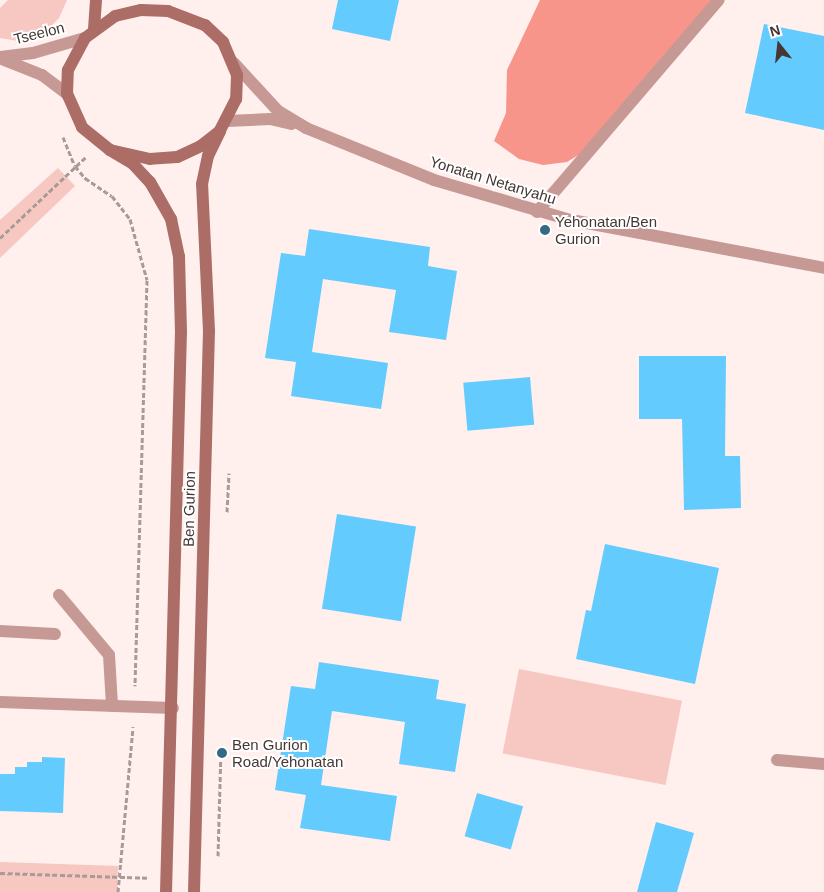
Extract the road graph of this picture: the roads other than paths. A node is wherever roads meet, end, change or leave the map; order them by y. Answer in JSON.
{"nodes":[{"id":1,"x":96,"y":0,"type":"edge"},
{"id":2,"x":169,"y":0,"type":"edge"},
{"id":3,"x":719,"y":0,"type":"edge"},
{"id":4,"x":182,"y":14,"type":"junction"},
{"id":5,"x":89,"y":34,"type":"junction"},
{"id":6,"x":0,"y":58,"type":"edge"},
{"id":7,"x":234,"y":63,"type":"junction"},
{"id":8,"x":67,"y":94,"type":"junction"},
{"id":9,"x":223,"y":126,"type":"junction"},
{"id":10,"x":306,"y":128,"type":"junction"},
{"id":11,"x":105,"y":147,"type":"junction"},
{"id":12,"x":537,"y":212,"type":"junction"},
{"id":13,"x":824,"y":268,"type":"edge"},
{"id":14,"x":59,"y":595,"type":"dead end"},
{"id":15,"x":0,"y":631,"type":"edge"},
{"id":16,"x":56,"y":634,"type":"dead end"},
{"id":17,"x":0,"y":702,"type":"edge"},
{"id":18,"x":112,"y":706,"type":"junction"},
{"id":19,"x":173,"y":708,"type":"junction"},
{"id":20,"x":777,"y":760,"type":"dead end"},
{"id":21,"x":824,"y":764,"type":"edge"},
{"id":22,"x":167,"y":886,"type":"edge"},
{"id":23,"x":194,"y":892,"type":"edge"}],
"edges":[{"from":1,"to":5,"type":"street"},
{"from":2,"to":4,"type":"street"},
{"from":3,"to":12,"type":"street"},
{"from":4,"to":5,"type":"street"},
{"from":4,"to":7,"type":"street"},
{"from":5,"to":6,"type":"street","name":"Tseelon"},
{"from":5,"to":8,"type":"street"},
{"from":6,"to":8,"type":"street","name":"Tseelon"},
{"from":7,"to":9,"type":"street"},
{"from":7,"to":10,"type":"street","name":"Yonatan Netanyahu"},
{"from":8,"to":11,"type":"street"},
{"from":9,"to":10,"type":"street","name":"Yonatan Netanyahu"},
{"from":9,"to":11,"type":"street"},
{"from":9,"to":23,"type":"street","name":"Ben Gurion"},
{"from":10,"to":12,"type":"street","name":"Yonatan Netanyahu"},
{"from":11,"to":19,"type":"street","name":"Ben Gurion"},
{"from":12,"to":13,"type":"street","name":"Yonatan Netanyahu"},
{"from":14,"to":18,"type":"street"},
{"from":15,"to":16,"type":"street"},
{"from":17,"to":18,"type":"street"},
{"from":18,"to":19,"type":"street"},
{"from":19,"to":22,"type":"street","name":"Ben Gurion"},
{"from":20,"to":21,"type":"street"}]}
